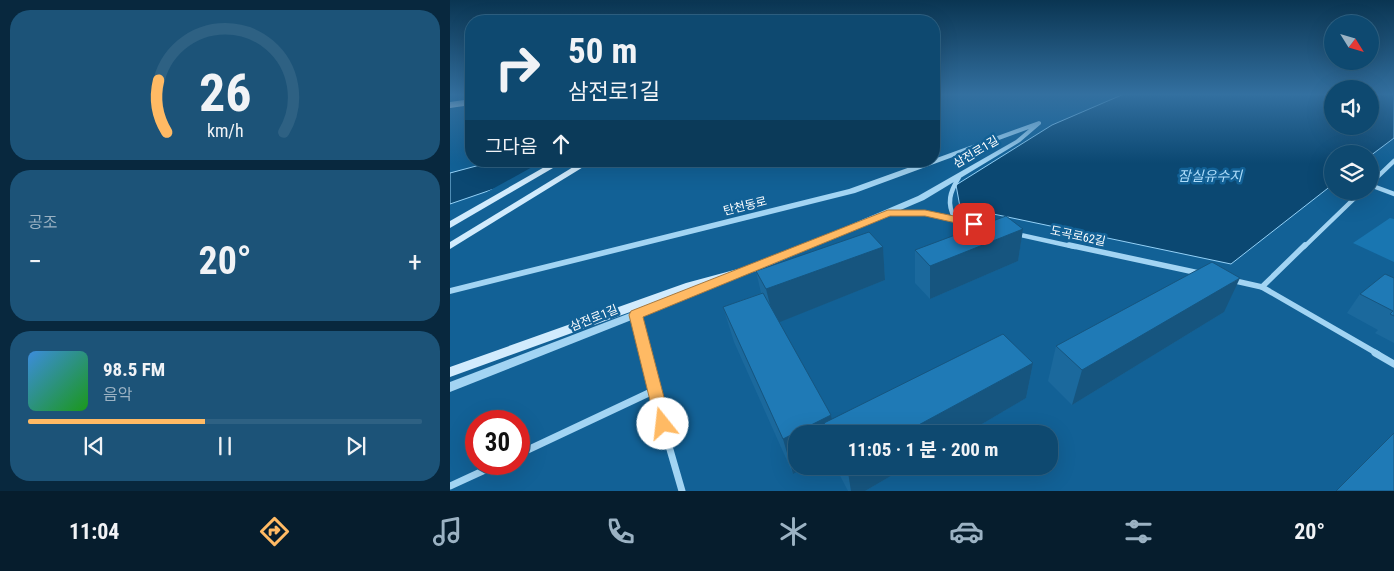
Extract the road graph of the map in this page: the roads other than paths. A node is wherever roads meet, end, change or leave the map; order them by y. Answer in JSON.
{"nodes":[{"id":1,"x":1039,"y":123,"type":"joint"},
{"id":2,"x":940,"y":159,"type":"edge"},
{"id":3,"x":1394,"y":162,"type":"edge"},
{"id":4,"x":552,"y":167,"type":"edge"},
{"id":5,"x":579,"y":167,"type":"edge"},
{"id":6,"x":918,"y":167,"type":"edge"},
{"id":7,"x":1379,"y":176,"type":"edge"},
{"id":8,"x":959,"y":177,"type":"junction"},
{"id":9,"x":1379,"y":188,"type":"edge"},
{"id":10,"x":1394,"y":194,"type":"edge"},
{"id":11,"x":1353,"y":200,"type":"edge"},
{"id":12,"x":888,"y":213,"type":"junction"},
{"id":13,"x":954,"y":219,"type":"junction"},
{"id":14,"x":450,"y":225,"type":"edge"},
{"id":15,"x":993,"y":228,"type":"edge"},
{"id":16,"x":1012,"y":232,"type":"edge"},
{"id":17,"x":450,"y":247,"type":"edge"},
{"id":18,"x":760,"y":266,"type":"junction"},
{"id":19,"x":1204,"y":275,"type":"edge"},
{"id":20,"x":1224,"y":279,"type":"edge"},
{"id":21,"x":1262,"y":287,"type":"junction"},
{"id":22,"x":450,"y":291,"type":"edge"},
{"id":23,"x":636,"y":315,"type":"junction"},
{"id":24,"x":1394,"y":364,"type":"edge"},
{"id":25,"x":450,"y":372,"type":"edge"},
{"id":26,"x":450,"y":387,"type":"edge"},
{"id":27,"x":653,"y":391,"type":"junction"},
{"id":28,"x":530,"y":449,"type":"edge"},
{"id":29,"x":474,"y":475,"type":"edge"},
{"id":30,"x":450,"y":486,"type":"edge"},
{"id":31,"x":682,"y":491,"type":"edge"}],
"edges":[{"from":1,"to":2,"type":"street","name":"탄천동로"},
{"from":1,"to":8,"type":"street","name":"삼전로1길"},
{"from":3,"to":7,"type":"street"},
{"from":4,"to":14,"type":"main road"},
{"from":5,"to":17,"type":"main road"},
{"from":6,"to":22,"type":"street","name":"탄천동로"},
{"from":8,"to":12,"type":"street","name":"삼전로1길"},
{"from":8,"to":13,"type":"street"},
{"from":9,"to":10,"type":"street"},
{"from":11,"to":21,"type":"street"},
{"from":12,"to":13,"type":"street"},
{"from":12,"to":18,"type":"street","name":"삼전로1길"},
{"from":13,"to":15,"type":"street"},
{"from":16,"to":19,"type":"street","name":"도곡로62길"},
{"from":18,"to":23,"type":"street","name":"삼전로1길"},
{"from":18,"to":25,"type":"main road"},
{"from":20,"to":21,"type":"street"},
{"from":21,"to":24,"type":"street"},
{"from":23,"to":26,"type":"street","name":"삼전로1길"},
{"from":23,"to":27,"type":"street"},
{"from":27,"to":28,"type":"street"},
{"from":27,"to":31,"type":"street"},
{"from":29,"to":30,"type":"street"}]}
